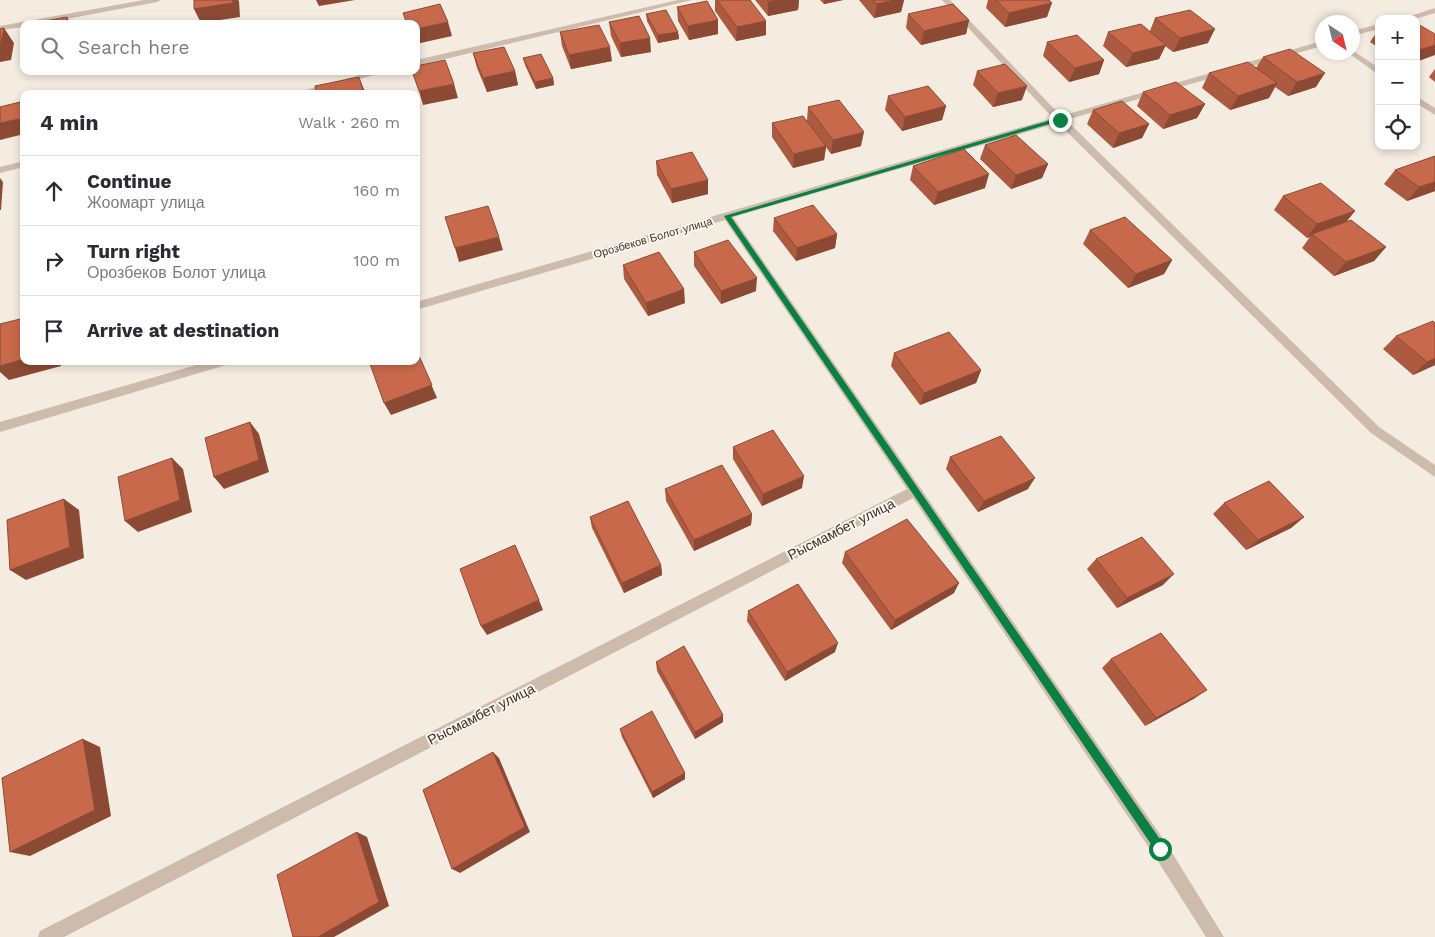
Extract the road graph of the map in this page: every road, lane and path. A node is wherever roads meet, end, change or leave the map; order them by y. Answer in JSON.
{"nodes":[{"id":1,"x":157,"y":0,"type":"edge"},
{"id":2,"x":688,"y":0,"type":"edge"},
{"id":3,"x":946,"y":0,"type":"edge"},
{"id":4,"x":1435,"y":10,"type":"edge"},
{"id":5,"x":1418,"y":15,"type":"edge"},
{"id":6,"x":47,"y":20,"type":"edge"},
{"id":7,"x":20,"y":25,"type":"edge"},
{"id":8,"x":1375,"y":27,"type":"edge"},
{"id":9,"x":0,"y":28,"type":"edge"},
{"id":10,"x":1360,"y":32,"type":"edge"},
{"id":11,"x":1315,"y":45,"type":"edge"},
{"id":12,"x":1360,"y":58,"type":"edge"},
{"id":13,"x":420,"y":63,"type":"edge"},
{"id":14,"x":1375,"y":69,"type":"edge"},
{"id":15,"x":369,"y":75,"type":"edge"},
{"id":16,"x":311,"y":90,"type":"edge"},
{"id":17,"x":1420,"y":102,"type":"edge"},
{"id":18,"x":1435,"y":112,"type":"edge"},
{"id":19,"x":1060,"y":120,"type":"junction"},
{"id":20,"x":20,"y":165,"type":"edge"},
{"id":21,"x":0,"y":170,"type":"edge"},
{"id":22,"x":727,"y":216,"type":"junction"},
{"id":23,"x":420,"y":305,"type":"edge"},
{"id":24,"x":212,"y":365,"type":"edge"},
{"id":25,"x":0,"y":427,"type":"edge"},
{"id":26,"x":1435,"y":472,"type":"edge"},
{"id":27,"x":916,"y":492,"type":"junction"},
{"id":28,"x":46,"y":937,"type":"edge"},
{"id":29,"x":1216,"y":937,"type":"edge"}],
"edges":[{"from":1,"to":6,"type":"street"},
{"from":2,"to":13,"type":"street"},
{"from":3,"to":19,"type":"street"},
{"from":4,"to":5,"type":"street"},
{"from":7,"to":9,"type":"street"},
{"from":8,"to":10,"type":"street"},
{"from":11,"to":19,"type":"street","name":"Орозбеков Болот улица"},
{"from":12,"to":14,"type":"street"},
{"from":15,"to":16,"type":"street"},
{"from":17,"to":18,"type":"street"},
{"from":19,"to":22,"type":"street","name":"Орозбеков Болот улица"},
{"from":19,"to":26,"type":"street"},
{"from":20,"to":21,"type":"street"},
{"from":22,"to":23,"type":"street","name":"Орозбеков Болот улица"},
{"from":22,"to":27,"type":"street"},
{"from":24,"to":25,"type":"street"},
{"from":27,"to":28,"type":"street","name":"Рысмамбет улица"},
{"from":27,"to":29,"type":"street"}]}
